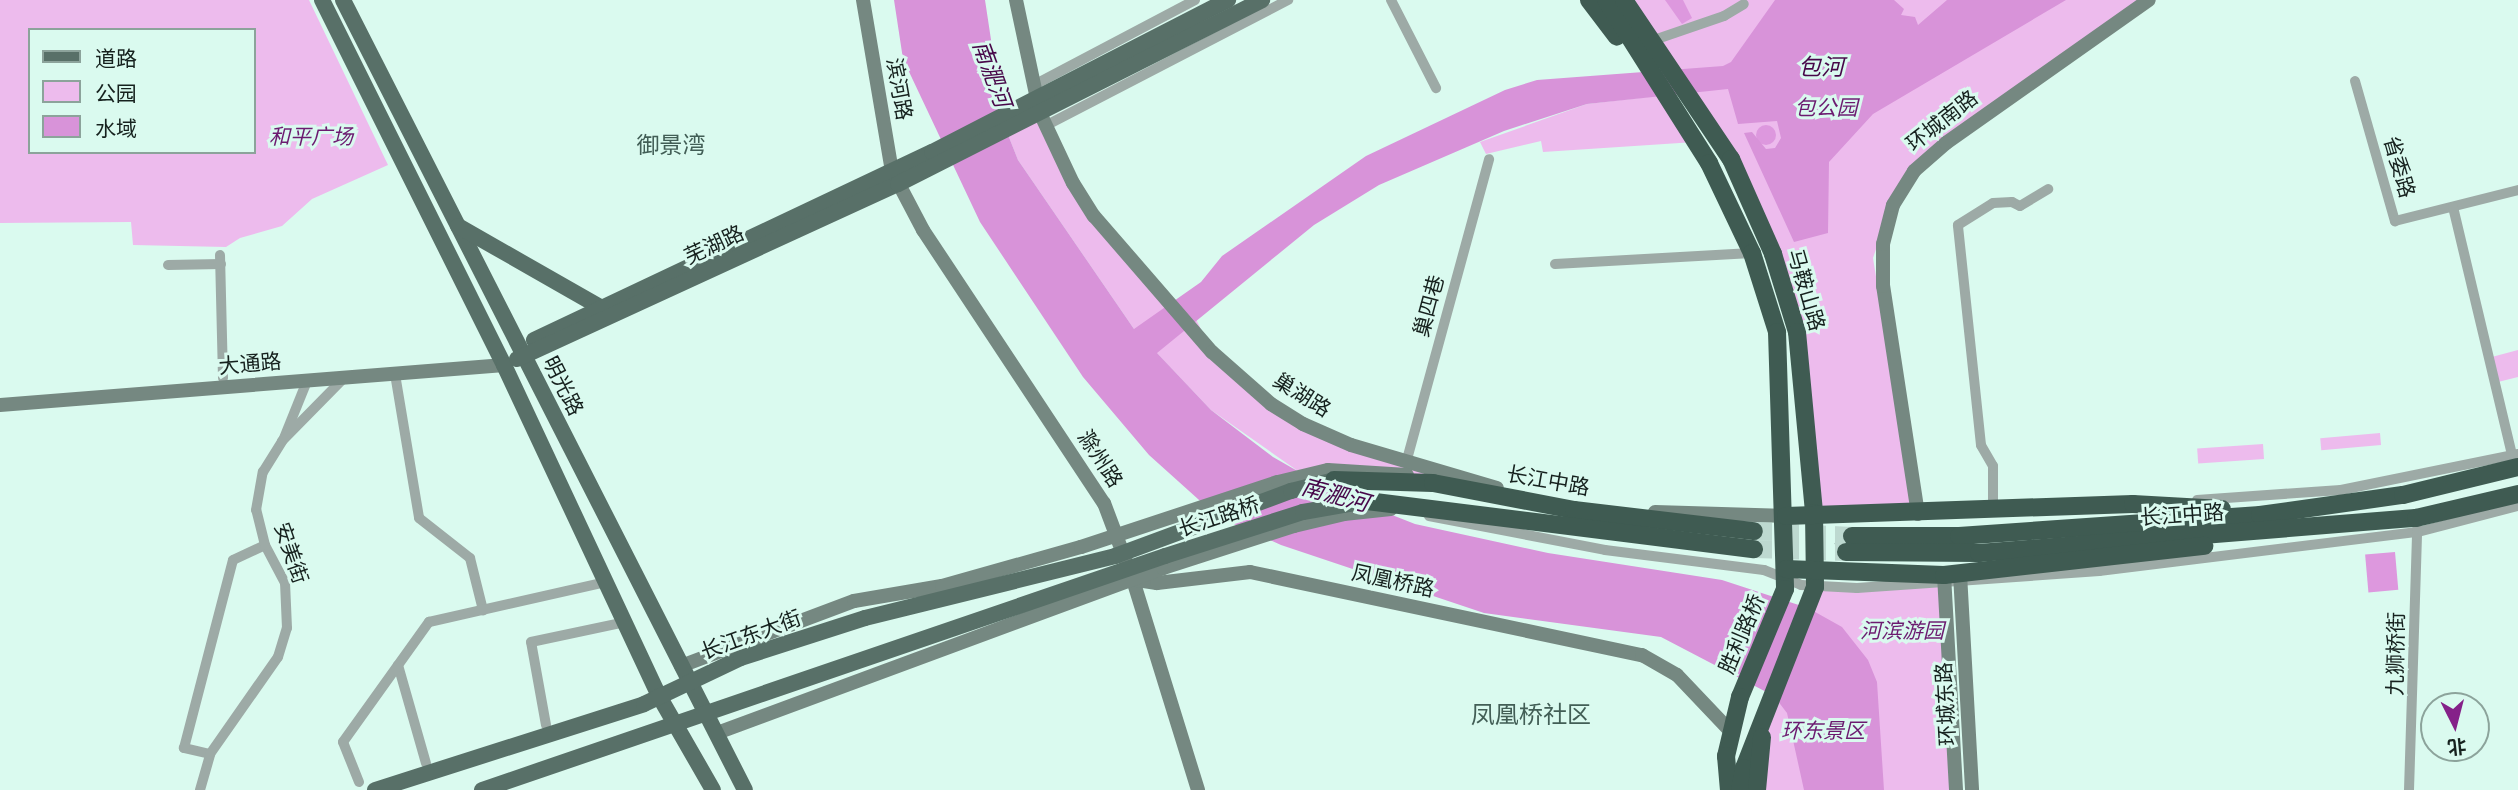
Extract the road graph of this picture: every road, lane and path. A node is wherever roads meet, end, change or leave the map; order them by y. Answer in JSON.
{"nodes":[{"id":1,"x":322,"y":0,"type":"edge"},
{"id":2,"x":343,"y":0,"type":"edge"},
{"id":3,"x":863,"y":0,"type":"edge"},
{"id":4,"x":1016,"y":0,"type":"edge"},
{"id":5,"x":1195,"y":0,"type":"edge"},
{"id":6,"x":1228,"y":0,"type":"edge"},
{"id":7,"x":1262,"y":0,"type":"edge"},
{"id":8,"x":1288,"y":0,"type":"edge"},
{"id":9,"x":1391,"y":0,"type":"edge"},
{"id":10,"x":1589,"y":0,"type":"edge"},
{"id":11,"x":1606,"y":0,"type":"edge"},
{"id":12,"x":1624,"y":0,"type":"edge"},
{"id":13,"x":1635,"y":0,"type":"edge"},
{"id":14,"x":2149,"y":0,"type":"edge"},
{"id":15,"x":1744,"y":4,"type":"dead end"},
{"id":16,"x":1630,"y":26,"type":"junction"},
{"id":17,"x":1654,"y":40,"type":"junction"},
{"id":18,"x":1654,"y":62,"type":"junction"},
{"id":19,"x":2355,"y":81,"type":"dead end"},
{"id":20,"x":1436,"y":88,"type":"dead end"},
{"id":21,"x":1039,"y":106,"type":"junction"},
{"id":22,"x":1489,"y":159,"type":"dead end"},
{"id":23,"x":894,"y":181,"type":"junction"},
{"id":24,"x":2048,"y":189,"type":"dead end"},
{"id":25,"x":2518,"y":190,"type":"edge"},
{"id":26,"x":2452,"y":207,"type":"junction"},
{"id":27,"x":458,"y":226,"type":"junction"},
{"id":28,"x":1752,"y":253,"type":"junction"},
{"id":29,"x":1555,"y":264,"type":"dead end"},
{"id":30,"x":168,"y":265,"type":"dead end"},
{"id":31,"x":601,"y":308,"type":"junction"},
{"id":32,"x":522,"y":351,"type":"junction"},
{"id":33,"x":502,"y":360,"type":"junction"},
{"id":34,"x":395,"y":374,"type":"junction"},
{"id":35,"x":223,"y":378,"type":"junction"},
{"id":36,"x":344,"y":378,"type":"junction"},
{"id":37,"x":307,"y":381,"type":"junction"},
{"id":38,"x":0,"y":397,"type":"edge"},
{"id":39,"x":0,"y":405,"type":"edge"},
{"id":40,"x":282,"y":441,"type":"junction"},
{"id":41,"x":2516,"y":459,"type":"edge"},
{"id":42,"x":1406,"y":463,"type":"junction"},
{"id":43,"x":1331,"y":475,"type":"junction"},
{"id":44,"x":1466,"y":479,"type":"junction"},
{"id":45,"x":1450,"y":480,"type":"junction"},
{"id":46,"x":2518,"y":494,"type":"edge"},
{"id":47,"x":1510,"y":498,"type":"junction"},
{"id":48,"x":1367,"y":501,"type":"joint"},
{"id":49,"x":2133,"y":504,"type":"junction"},
{"id":50,"x":2518,"y":506,"type":"edge"},
{"id":51,"x":1391,"y":509,"type":"joint"},
{"id":52,"x":1993,"y":511,"type":"junction"},
{"id":53,"x":1814,"y":513,"type":"junction"},
{"id":54,"x":1918,"y":514,"type":"junction"},
{"id":55,"x":1787,"y":516,"type":"junction"},
{"id":56,"x":2261,"y":523,"type":"junction"},
{"id":57,"x":2417,"y":525,"type":"junction"},
{"id":58,"x":1147,"y":534,"type":"junction"},
{"id":59,"x":1112,"y":537,"type":"junction"},
{"id":60,"x":1849,"y":544,"type":"tunnel mouth"},
{"id":61,"x":265,"y":545,"type":"junction"},
{"id":62,"x":1119,"y":554,"type":"junction"},
{"id":63,"x":1164,"y":562,"type":"junction"},
{"id":64,"x":1127,"y":576,"type":"junction"},
{"id":65,"x":1815,"y":578,"type":"junction"},
{"id":66,"x":1786,"y":579,"type":"junction"},
{"id":67,"x":1953,"y":579,"type":"junction"},
{"id":68,"x":607,"y":582,"type":"junction"},
{"id":69,"x":483,"y":610,"type":"junction"},
{"id":70,"x":625,"y":622,"type":"junction"},
{"id":71,"x":398,"y":665,"type":"junction"},
{"id":72,"x":685,"y":673,"type":"junction"},
{"id":73,"x":659,"y":696,"type":"junction"},
{"id":74,"x":707,"y":713,"type":"junction"},
{"id":75,"x":1765,"y":713,"type":"junction"},
{"id":76,"x":546,"y":724,"type":"dead end"},
{"id":77,"x":676,"y":727,"type":"junction"},
{"id":78,"x":1731,"y":732,"type":"junction"},
{"id":79,"x":718,"y":733,"type":"junction"},
{"id":80,"x":210,"y":754,"type":"junction"},
{"id":81,"x":1726,"y":756,"type":"junction"},
{"id":82,"x":426,"y":763,"type":"dead end"},
{"id":83,"x":359,"y":782,"type":"dead end"},
{"id":84,"x":200,"y":790,"type":"edge"},
{"id":85,"x":375,"y":790,"type":"edge"},
{"id":86,"x":482,"y":790,"type":"edge"},
{"id":87,"x":713,"y":790,"type":"edge"},
{"id":88,"x":745,"y":790,"type":"edge"},
{"id":89,"x":1189,"y":790,"type":"edge"},
{"id":90,"x":1198,"y":790,"type":"edge"},
{"id":91,"x":1718,"y":790,"type":"edge"},
{"id":92,"x":1729,"y":790,"type":"edge"},
{"id":93,"x":1740,"y":790,"type":"edge"},
{"id":94,"x":1757,"y":790,"type":"edge"},
{"id":95,"x":1956,"y":790,"type":"edge"},
{"id":96,"x":1972,"y":790,"type":"edge"},
{"id":97,"x":2409,"y":790,"type":"edge"}],
"edges":[{"from":1,"to":33,"type":"main road","name":"明光路"},
{"from":2,"to":27,"type":"main road","name":"明光路"},
{"from":3,"to":23,"type":"street","name":"滨河路"},
{"from":4,"to":21,"type":"street","name":"巢湖路"},
{"from":5,"to":21,"type":"street"},
{"from":6,"to":21,"type":"main road"},
{"from":7,"to":21,"type":"main road"},
{"from":8,"to":21,"type":"street"},
{"from":9,"to":20,"type":"street"},
{"from":10,"to":18,"type":"highway"},
{"from":11,"to":16,"type":"highway"},
{"from":12,"to":16,"type":"highway"},
{"from":13,"to":17,"type":"highway"},
{"from":14,"to":54,"type":"street","name":"环城南路"},
{"from":15,"to":17,"type":"street"},
{"from":16,"to":18,"type":"highway","name":"马鞍山路"},
{"from":17,"to":18,"type":"highway"},
{"from":18,"to":28,"type":"highway","name":"马鞍山路"},
{"from":18,"to":53,"type":"highway","name":"马鞍山路"},
{"from":19,"to":26,"type":"street","name":"省委路"},
{"from":21,"to":23,"type":"main road","name":"芜湖路"},
{"from":21,"to":42,"type":"street","name":"巢湖路"},
{"from":22,"to":42,"type":"street","name":"巢四巷"},
{"from":23,"to":31,"type":"main road","name":"芜湖路"},
{"from":23,"to":32,"type":"main road","name":"芜湖路"},
{"from":23,"to":59,"type":"street","name":"滁州路"},
{"from":24,"to":52,"type":"street"},
{"from":25,"to":26,"type":"street","name":"省委路"},
{"from":26,"to":41,"type":"street"},
{"from":27,"to":31,"type":"main road"},
{"from":27,"to":32,"type":"main road","name":"明光路"},
{"from":28,"to":29,"type":"street"},
{"from":28,"to":55,"type":"highway","name":"马鞍山路"},
{"from":30,"to":35,"type":"street"},
{"from":31,"to":32,"type":"main road","name":"芜湖路"},
{"from":32,"to":33,"type":"main road","name":"芜湖路"},
{"from":32,"to":72,"type":"main road","name":"明光路"},
{"from":33,"to":34,"type":"street","name":"大通路"},
{"from":33,"to":35,"type":"street","name":"大通路"},
{"from":33,"to":68,"type":"main road","name":"明光路"},
{"from":34,"to":36,"type":"street","name":"大通路"},
{"from":34,"to":69,"type":"street"},
{"from":35,"to":38,"type":"street","name":"大通路"},
{"from":36,"to":37,"type":"street","name":"大通路"},
{"from":36,"to":40,"type":"street","name":"安美街"},
{"from":37,"to":39,"type":"street","name":"大通路"},
{"from":37,"to":40,"type":"street"},
{"from":40,"to":61,"type":"street","name":"安美街"},
{"from":41,"to":49,"type":"street"},
{"from":41,"to":56,"type":"highway","name":"长江中路"},
{"from":42,"to":44,"type":"street","name":"巢湖路"},
{"from":42,"to":45,"type":"street"},
{"from":43,"to":45,"type":"street"},
{"from":43,"to":47,"type":"highway","name":"长江中路"},
{"from":43,"to":58,"type":"main road","name":"长江路桥"},
{"from":44,"to":45,"type":"street"},
{"from":44,"to":55,"type":"street","name":"巢湖路"},
{"from":45,"to":47,"type":"street"},
{"from":46,"to":57,"type":"highway","name":"长江中路"},
{"from":47,"to":48,"type":"highway","name":"长江中路"},
{"from":48,"to":63,"type":"main road","name":"长江路桥"},
{"from":49,"to":52,"type":"highway"},
{"from":49,"to":56,"type":"highway"},
{"from":50,"to":57,"type":"street"},
{"from":51,"to":63,"type":"street"},
{"from":51,"to":66,"type":"street"},
{"from":52,"to":54,"type":"highway"},
{"from":53,"to":54,"type":"highway"},
{"from":53,"to":55,"type":"highway"},
{"from":53,"to":65,"type":"highway","name":"马鞍山路"},
{"from":55,"to":66,"type":"highway","name":"马鞍山路"},
{"from":56,"to":57,"type":"highway","name":"长江中路"},
{"from":56,"to":60,"type":"highway","name":"长江中路"},
{"from":56,"to":67,"type":"highway"},
{"from":57,"to":67,"type":"street"},
{"from":57,"to":97,"type":"street","name":"九狮桥街"},
{"from":58,"to":59,"type":"street"},
{"from":58,"to":62,"type":"main road","name":"长江东大街"},
{"from":59,"to":62,"type":"street","name":"滁州路"},
{"from":59,"to":72,"type":"street"},
{"from":61,"to":80,"type":"street","name":"安美街"},
{"from":61,"to":80,"type":"street"},
{"from":62,"to":64,"type":"street","name":"滁州路"},
{"from":62,"to":72,"type":"main road","name":"长江东大街"},
{"from":63,"to":64,"type":"main road"},
{"from":64,"to":74,"type":"main road"},
{"from":64,"to":78,"type":"street","name":"凤凰桥路"},
{"from":64,"to":79,"type":"street"},
{"from":64,"to":89,"type":"street","name":"滁州路"},
{"from":64,"to":90,"type":"street","name":"滁州路"},
{"from":65,"to":66,"type":"highway"},
{"from":65,"to":67,"type":"highway"},
{"from":65,"to":75,"type":"highway","name":"马鞍山路"},
{"from":66,"to":78,"type":"highway","name":"胜利路桥"},
{"from":67,"to":95,"type":"street","name":"环城东路"},
{"from":67,"to":96,"type":"street","name":"环城东路"},
{"from":68,"to":69,"type":"street"},
{"from":68,"to":70,"type":"main road","name":"明光路"},
{"from":69,"to":71,"type":"street"},
{"from":70,"to":73,"type":"main road","name":"明光路"},
{"from":70,"to":76,"type":"street"},
{"from":71,"to":82,"type":"street"},
{"from":71,"to":83,"type":"street"},
{"from":72,"to":73,"type":"main road","name":"长江东大街"},
{"from":72,"to":74,"type":"main road","name":"明光路"},
{"from":73,"to":77,"type":"main road","name":"明光路"},
{"from":73,"to":85,"type":"main road","name":"长江东大街"},
{"from":74,"to":77,"type":"main road"},
{"from":74,"to":79,"type":"main road","name":"明光路"},
{"from":75,"to":93,"type":"highway"},
{"from":75,"to":94,"type":"highway"},
{"from":77,"to":86,"type":"main road"},
{"from":77,"to":87,"type":"main road","name":"明光路"},
{"from":78,"to":81,"type":"highway","name":"胜利路桥"},
{"from":79,"to":88,"type":"main road","name":"明光路"},
{"from":80,"to":84,"type":"street","name":"安美街"},
{"from":81,"to":91,"type":"highway","name":"胜利路桥"},
{"from":81,"to":92,"type":"highway"}]}
